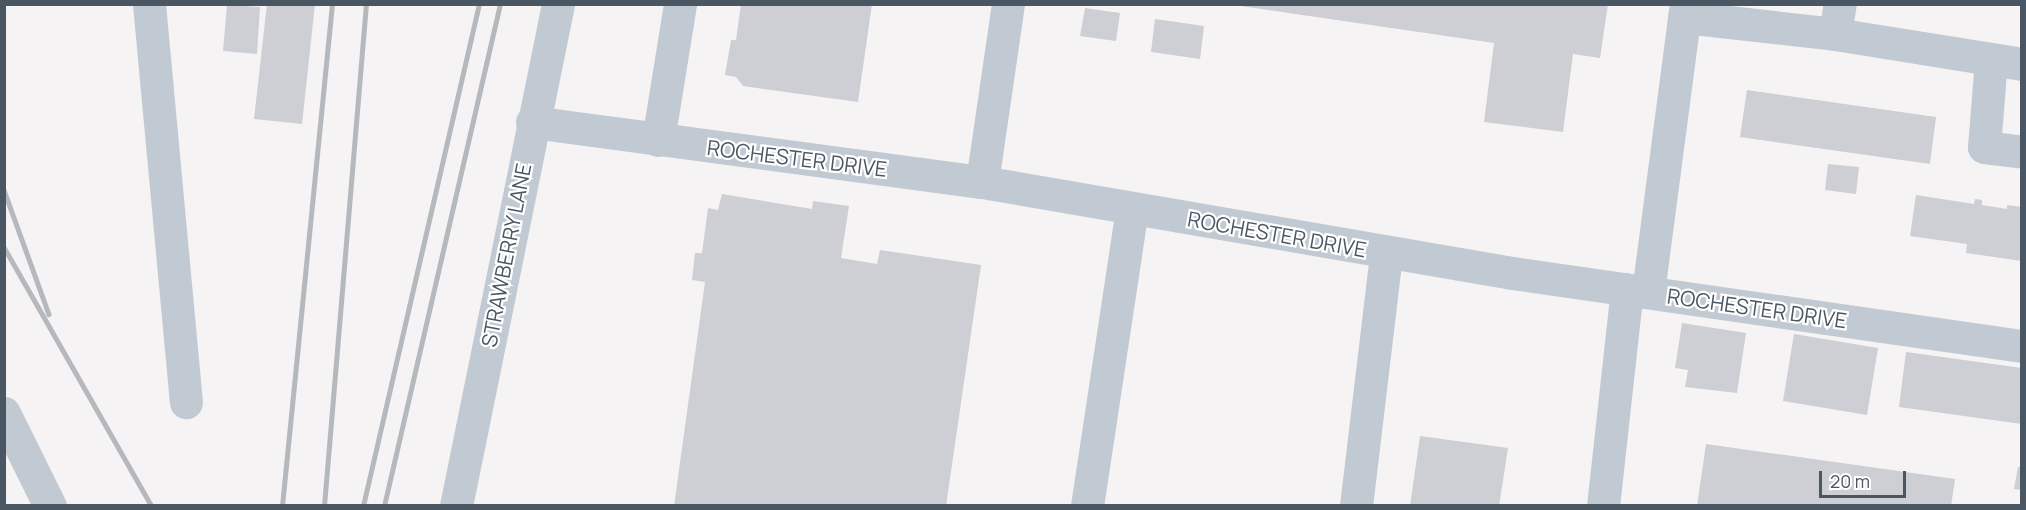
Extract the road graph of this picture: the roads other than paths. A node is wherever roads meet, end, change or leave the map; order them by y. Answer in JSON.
{"nodes":[{"id":1,"x":149,"y":4,"type":"edge"},
{"id":2,"x":558,"y":4,"type":"edge"},
{"id":3,"x":680,"y":4,"type":"edge"},
{"id":4,"x":1008,"y":4,"type":"edge"},
{"id":5,"x":1685,"y":11,"type":"edge"},
{"id":6,"x":1838,"y":19,"type":"edge"},
{"id":7,"x":2006,"y":62,"type":"edge"},
{"id":8,"x":532,"y":122,"type":"junction"},
{"id":9,"x":658,"y":140,"type":"junction"},
{"id":10,"x":2022,"y":152,"type":"edge"},
{"id":11,"x":982,"y":182,"type":"junction"},
{"id":12,"x":1132,"y":208,"type":"junction"},
{"id":13,"x":1386,"y":253,"type":"junction"},
{"id":14,"x":1638,"y":290,"type":"junction"},
{"id":15,"x":2022,"y":346,"type":"edge"},
{"id":16,"x":186,"y":402,"type":"dead end"},
{"id":17,"x":4,"y":413,"type":"edge"},
{"id":18,"x":459,"y":504,"type":"edge"},
{"id":19,"x":50,"y":506,"type":"edge"},
{"id":20,"x":1087,"y":506,"type":"edge"},
{"id":21,"x":1356,"y":506,"type":"edge"},
{"id":22,"x":1603,"y":506,"type":"edge"}],
"edges":[{"from":1,"to":16,"type":"street"},
{"from":2,"to":8,"type":"street","name":"STRAWBERRY LANE"},
{"from":3,"to":9,"type":"street"},
{"from":4,"to":11,"type":"street"},
{"from":5,"to":6,"type":"street"},
{"from":5,"to":14,"type":"street"},
{"from":6,"to":7,"type":"street"},
{"from":7,"to":10,"type":"street"},
{"from":8,"to":9,"type":"street","name":"ROCHESTER DRIVE"},
{"from":8,"to":18,"type":"street","name":"STRAWBERRY LANE"},
{"from":9,"to":11,"type":"street","name":"ROCHESTER DRIVE"},
{"from":11,"to":12,"type":"street","name":"ROCHESTER DRIVE"},
{"from":12,"to":13,"type":"street","name":"ROCHESTER DRIVE"},
{"from":12,"to":20,"type":"street"},
{"from":13,"to":14,"type":"street","name":"ROCHESTER DRIVE"},
{"from":13,"to":21,"type":"street"},
{"from":14,"to":15,"type":"street","name":"ROCHESTER DRIVE"},
{"from":14,"to":22,"type":"street"},
{"from":17,"to":19,"type":"street"}]}
